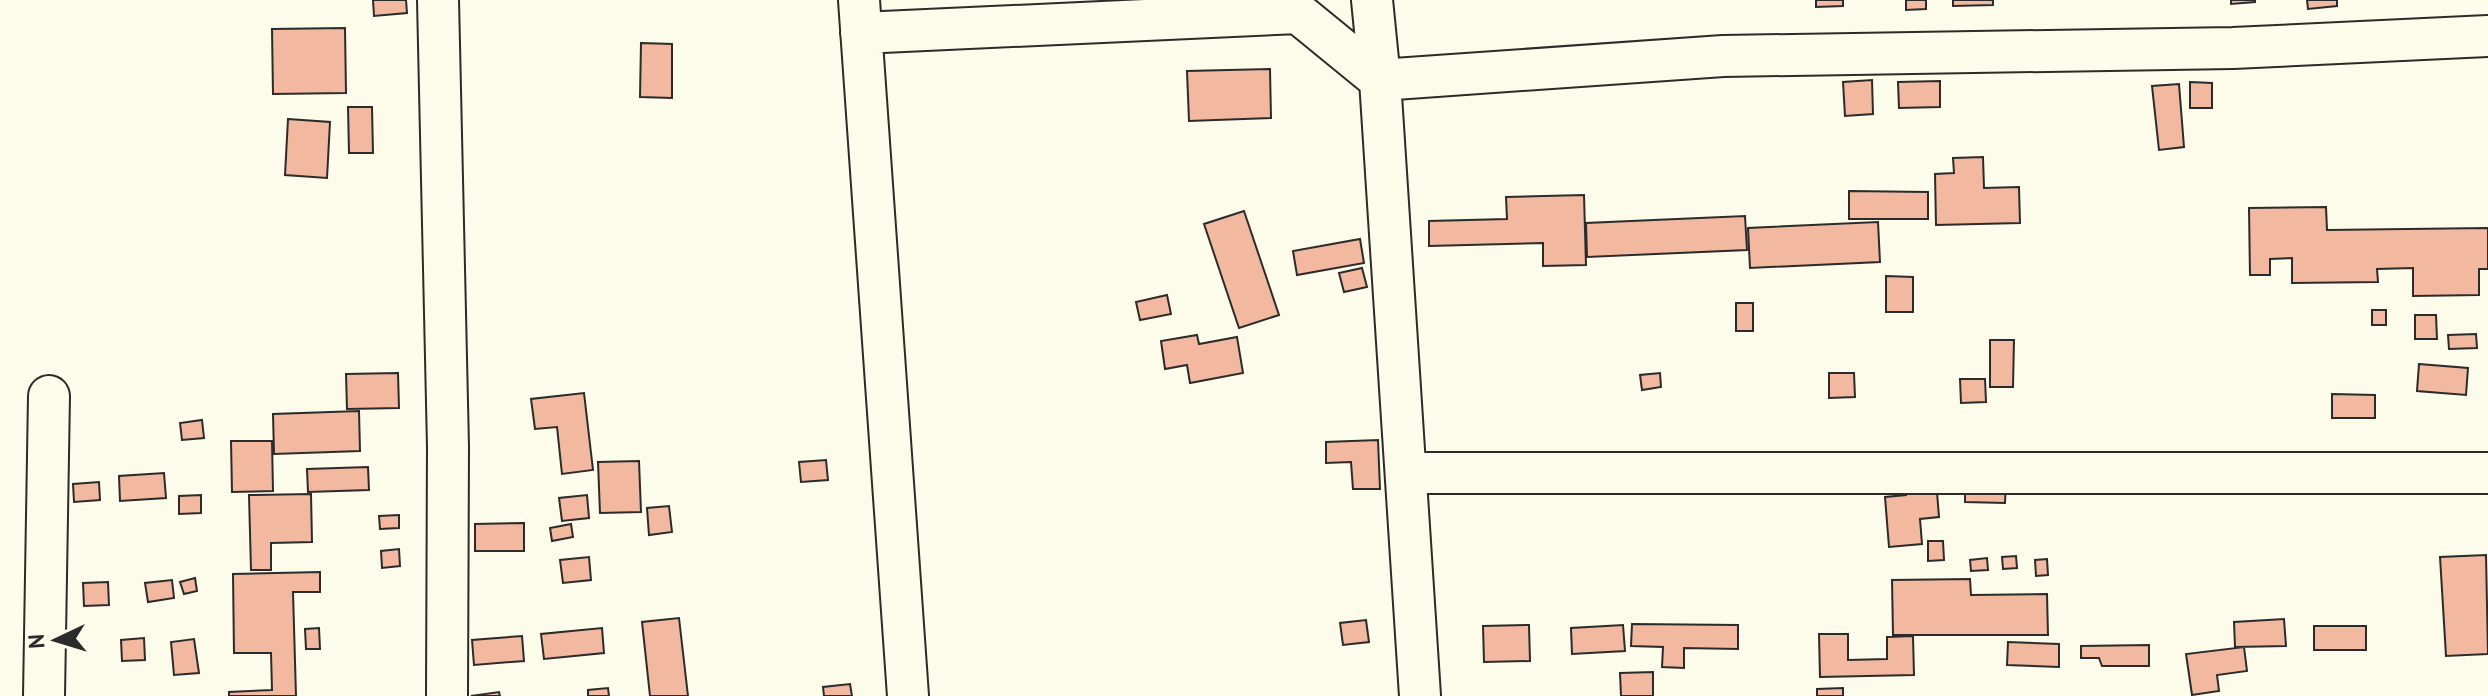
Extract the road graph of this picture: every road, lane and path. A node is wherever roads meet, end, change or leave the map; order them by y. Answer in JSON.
{"nodes":[{"id":1,"x":438,"y":0,"type":"edge"},
{"id":2,"x":1372,"y":0,"type":"edge"},
{"id":3,"x":860,"y":16,"type":"edge"},
{"id":4,"x":2488,"y":36,"type":"edge"},
{"id":5,"x":1380,"y":80,"type":"junction"},
{"id":6,"x":49,"y":396,"type":"dead end"},
{"id":7,"x":1406,"y":473,"type":"junction"},
{"id":8,"x":2488,"y":473,"type":"edge"},
{"id":9,"x":44,"y":696,"type":"edge"},
{"id":10,"x":447,"y":696,"type":"edge"},
{"id":11,"x":908,"y":696,"type":"edge"},
{"id":12,"x":1420,"y":696,"type":"edge"}],
"edges":[{"from":1,"to":10,"type":"street"},
{"from":2,"to":5,"type":"street"},
{"from":3,"to":5,"type":"street"},
{"from":3,"to":11,"type":"street"},
{"from":4,"to":5,"type":"street"},
{"from":5,"to":7,"type":"street"},
{"from":6,"to":9,"type":"street"},
{"from":7,"to":8,"type":"street"},
{"from":7,"to":12,"type":"street"}]}
